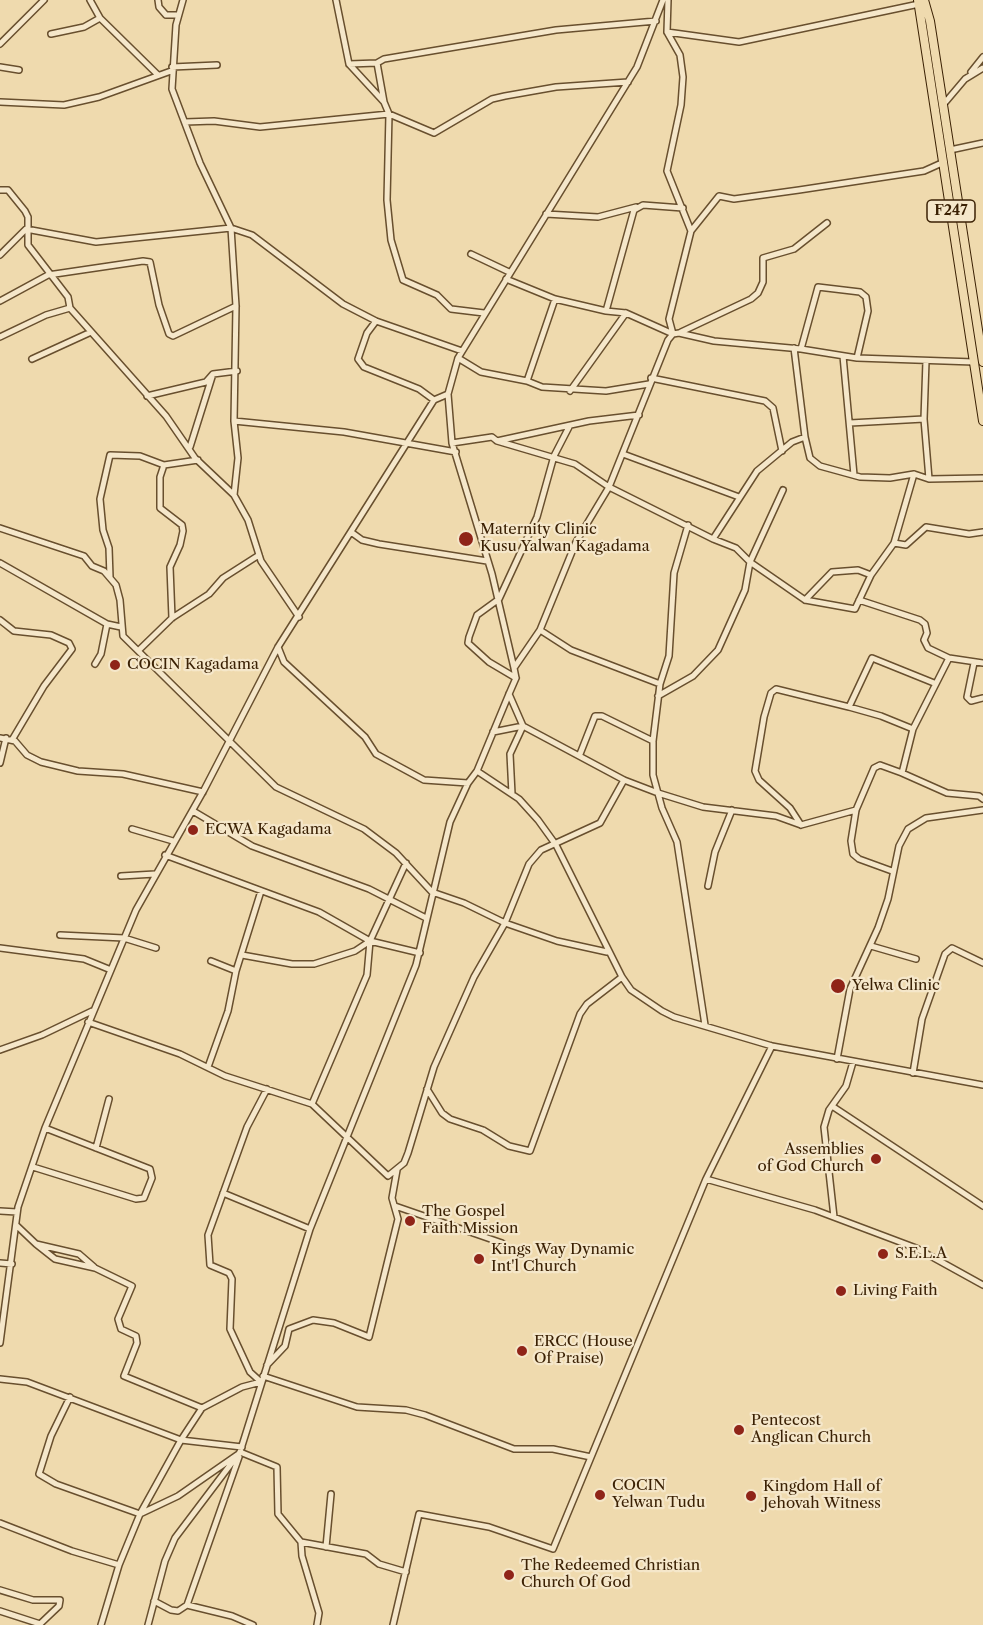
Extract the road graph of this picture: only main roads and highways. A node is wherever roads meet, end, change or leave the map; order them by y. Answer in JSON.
{"nodes":[{"id":1,"x":921,"y":3,"type":"edge"},
{"id":2,"x":978,"y":362,"type":"edge"},
{"id":3,"x":983,"y":421,"type":"edge"}],
"edges":[{"from":1,"to":2,"type":"main road","number":"F247"},
{"from":1,"to":2,"type":"main road","number":"F247"},
{"from":2,"to":3,"type":"main road","number":"F247"}]}
